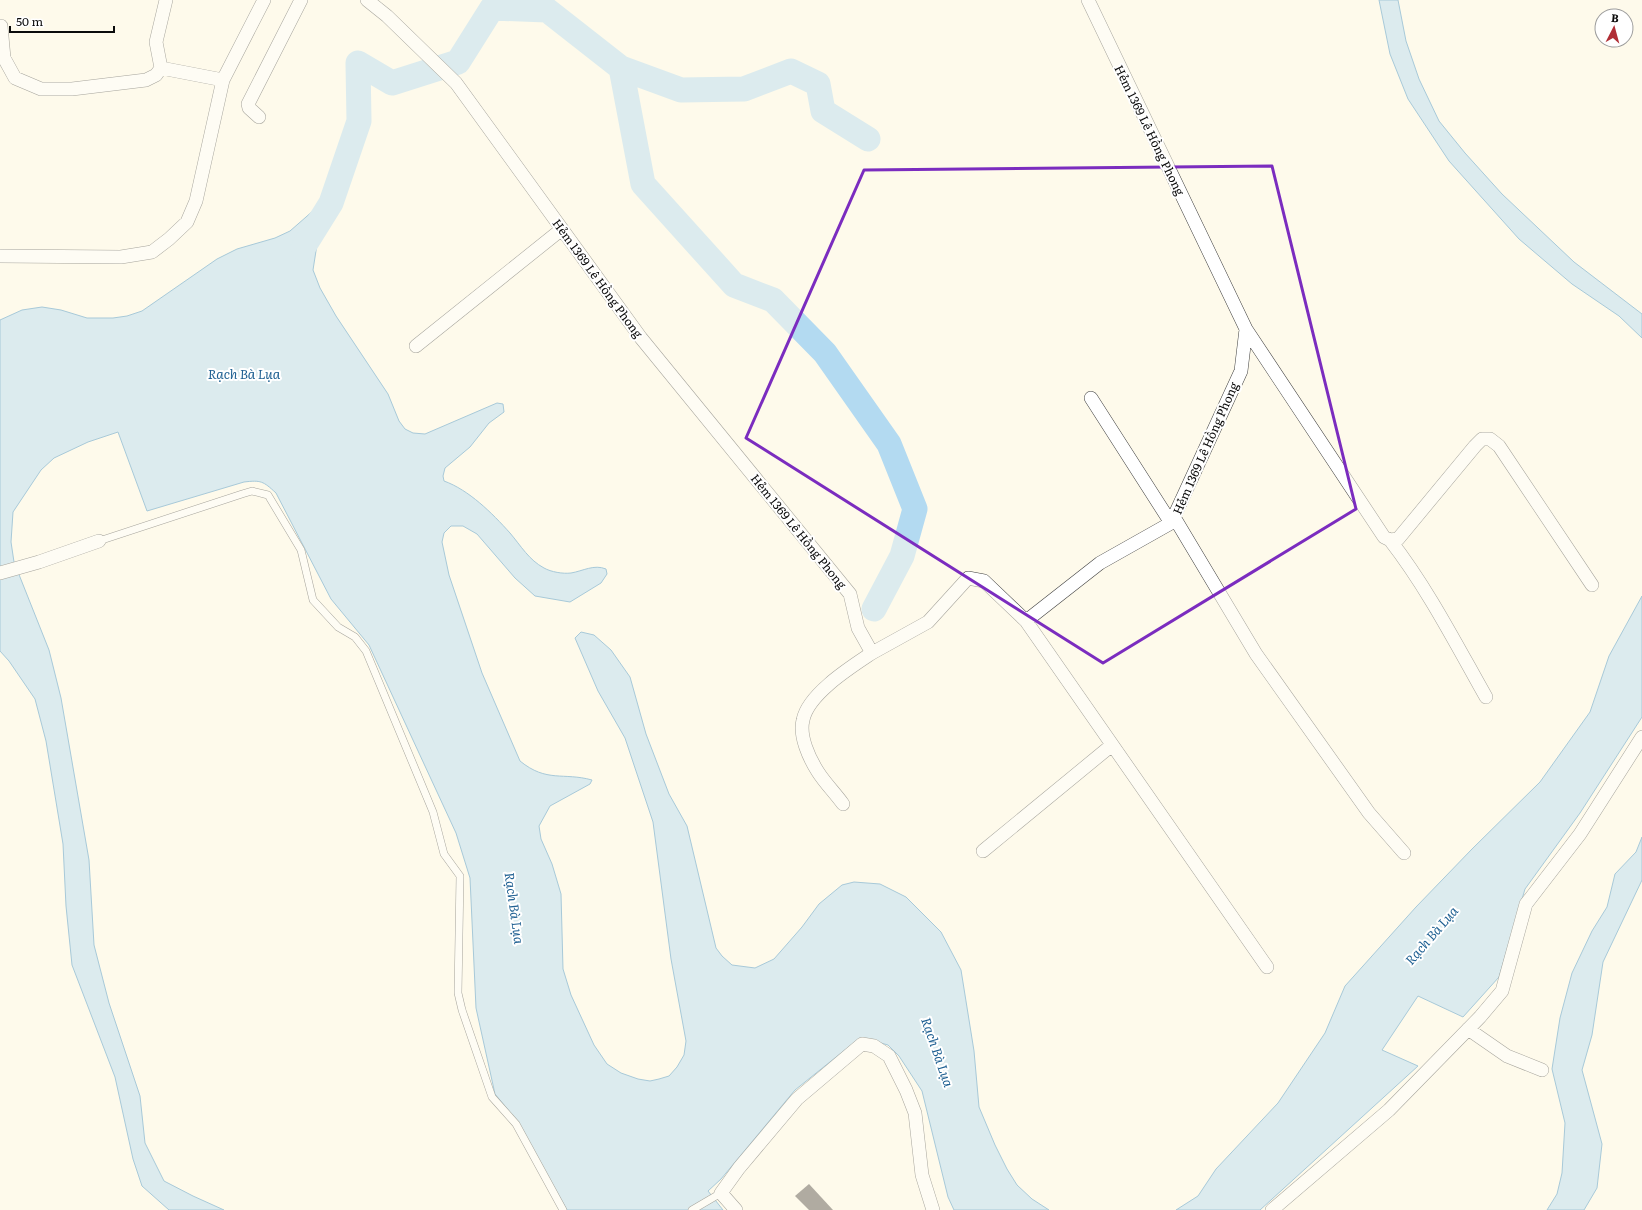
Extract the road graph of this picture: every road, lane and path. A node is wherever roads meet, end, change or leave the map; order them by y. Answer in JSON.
{"nodes":[{"id":1,"x":166,"y":0,"type":"edge"},
{"id":2,"x":264,"y":0,"type":"edge"},
{"id":3,"x":301,"y":0,"type":"edge"},
{"id":4,"x":367,"y":0,"type":"edge"},
{"id":5,"x":1088,"y":0,"type":"edge"},
{"id":6,"x":1,"y":26,"type":"dead end"},
{"id":7,"x":161,"y":68,"type":"junction"},
{"id":8,"x":223,"y":80,"type":"junction"},
{"id":9,"x":259,"y":117,"type":"dead end"},
{"id":10,"x":562,"y":229,"type":"junction"},
{"id":11,"x":0,"y":256,"type":"edge"},
{"id":12,"x":1246,"y":330,"type":"junction"},
{"id":13,"x":416,"y":346,"type":"dead end"},
{"id":14,"x":1091,"y":398,"type":"dead end"},
{"id":15,"x":1172,"y":520,"type":"junction"},
{"id":16,"x":1390,"y":540,"type":"junction"},
{"id":17,"x":99,"y":541,"type":"joint"},
{"id":18,"x":0,"y":573,"type":"edge"},
{"id":19,"x":1592,"y":585,"type":"dead end"},
{"id":20,"x":1026,"y":621,"type":"junction"},
{"id":21,"x":872,"y":653,"type":"junction"},
{"id":22,"x":1486,"y":697,"type":"dead end"},
{"id":23,"x":1642,"y":737,"type":"edge"},
{"id":24,"x":1112,"y":745,"type":"junction"},
{"id":25,"x":843,"y":804,"type":"dead end"},
{"id":26,"x":982,"y":851,"type":"dead end"},
{"id":27,"x":1404,"y":853,"type":"dead end"},
{"id":28,"x":1267,"y":967,"type":"dead end"},
{"id":29,"x":1468,"y":1029,"type":"junction"},
{"id":30,"x":1542,"y":1070,"type":"dead end"},
{"id":31,"x":718,"y":1195,"type":"junction"},
{"id":32,"x":563,"y":1210,"type":"edge"},
{"id":33,"x":692,"y":1210,"type":"edge"},
{"id":34,"x":736,"y":1210,"type":"edge"},
{"id":35,"x":933,"y":1210,"type":"edge"},
{"id":36,"x":1272,"y":1210,"type":"edge"}],
"edges":[{"from":1,"to":7,"type":"street"},
{"from":2,"to":8,"type":"street"},
{"from":3,"to":9,"type":"street"},
{"from":4,"to":10,"type":"street","name":"Hẻm 1369 Lê Hồng Phong"},
{"from":5,"to":12,"type":"street","name":"Hẻm 1369 Lê Hồng Phong"},
{"from":6,"to":7,"type":"street"},
{"from":7,"to":8,"type":"street"},
{"from":8,"to":11,"type":"street"},
{"from":10,"to":13,"type":"street"},
{"from":10,"to":21,"type":"street","name":"Hẻm 1369 Lê Hồng Phong"},
{"from":12,"to":15,"type":"street","name":"Hẻm 1369 Lê Hồng Phong"},
{"from":12,"to":16,"type":"street"},
{"from":14,"to":15,"type":"street"},
{"from":15,"to":20,"type":"street","name":"Hẻm 1369 Lê Hồng Phong"},
{"from":15,"to":27,"type":"street"},
{"from":16,"to":19,"type":"street"},
{"from":16,"to":22,"type":"street"},
{"from":17,"to":18,"type":"street"},
{"from":17,"to":32,"type":"lane"},
{"from":20,"to":21,"type":"street"},
{"from":20,"to":24,"type":"street"},
{"from":21,"to":25,"type":"street"},
{"from":23,"to":29,"type":"street"},
{"from":24,"to":26,"type":"street"},
{"from":24,"to":28,"type":"street"},
{"from":29,"to":30,"type":"street"},
{"from":29,"to":36,"type":"street"},
{"from":31,"to":33,"type":"lane"},
{"from":31,"to":34,"type":"street"},
{"from":31,"to":35,"type":"street"}]}
